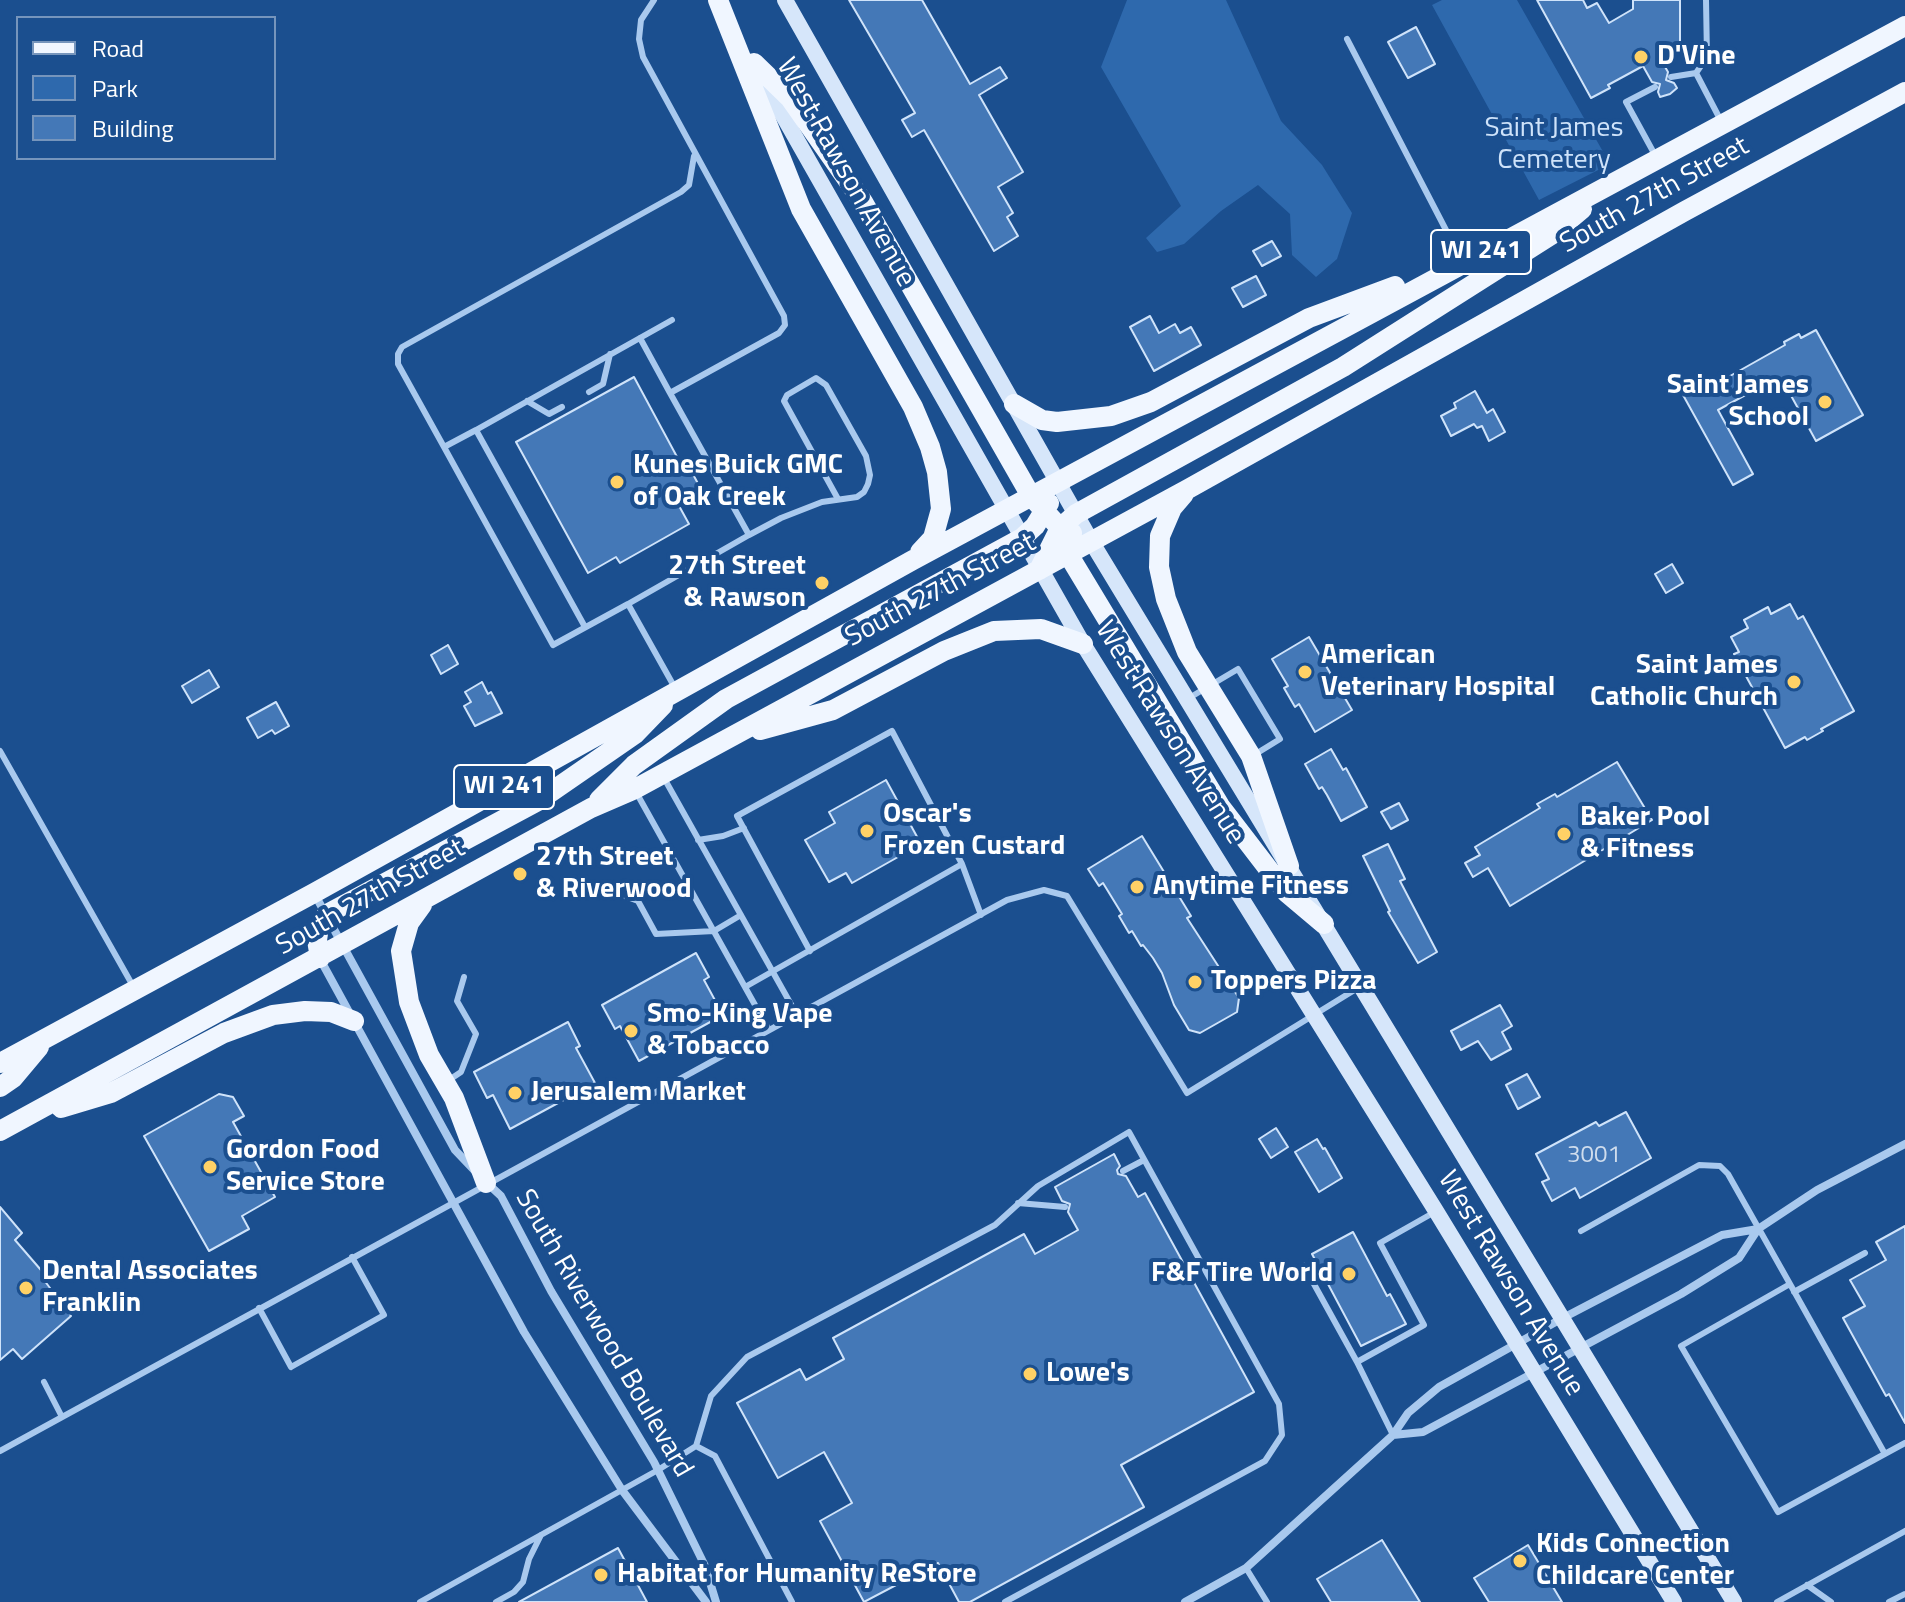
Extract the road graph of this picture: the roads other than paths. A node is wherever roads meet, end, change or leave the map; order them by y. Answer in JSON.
{"nodes":[{"id":1,"x":654,"y":0,"type":"edge"},
{"id":2,"x":719,"y":0,"type":"edge"},
{"id":3,"x":785,"y":0,"type":"edge"},
{"id":4,"x":1706,"y":0,"type":"edge"},
{"id":5,"x":1905,"y":26,"type":"edge"},
{"id":6,"x":1347,"y":39,"type":"dead end"},
{"id":7,"x":754,"y":63,"type":"junction"},
{"id":8,"x":1696,"y":73,"type":"junction"},
{"id":9,"x":1671,"y":77,"type":"dead end"},
{"id":10,"x":1655,"y":87,"type":"dead end"},
{"id":11,"x":1905,"y":92,"type":"edge"},
{"id":12,"x":1723,"y":125,"type":"junction"},
{"id":13,"x":694,"y":152,"type":"junction"},
{"id":14,"x":1658,"y":159,"type":"junction"},
{"id":15,"x":1608,"y":187,"type":"junction"},
{"id":16,"x":1463,"y":262,"type":"junction"},
{"id":17,"x":672,"y":320,"type":"dead end"},
{"id":18,"x":640,"y":338,"type":"junction"},
{"id":19,"x":610,"y":354,"type":"junction"},
{"id":20,"x":589,"y":392,"type":"dead end"},
{"id":21,"x":670,"y":393,"type":"junction"},
{"id":22,"x":527,"y":401,"type":"junction"},
{"id":23,"x":1014,"y":404,"type":"junction"},
{"id":24,"x":562,"y":407,"type":"dead end"},
{"id":25,"x":476,"y":430,"type":"junction"},
{"id":26,"x":444,"y":447,"type":"junction"},
{"id":27,"x":1058,"y":481,"type":"junction"},
{"id":28,"x":1188,"y":489,"type":"junction"},
{"id":29,"x":1031,"y":496,"type":"junction"},
{"id":30,"x":838,"y":499,"type":"junction"},
{"id":31,"x":1007,"y":510,"type":"junction"},
{"id":32,"x":1034,"y":526,"type":"junction"},
{"id":33,"x":1063,"y":527,"type":"junction"},
{"id":34,"x":749,"y":535,"type":"junction"},
{"id":35,"x":1091,"y":541,"type":"junction"},
{"id":36,"x":1068,"y":554,"type":"junction"},
{"id":37,"x":913,"y":560,"type":"junction"},
{"id":38,"x":1039,"y":570,"type":"junction"},
{"id":39,"x":628,"y":604,"type":"junction"},
{"id":40,"x":585,"y":627,"type":"junction"},
{"id":41,"x":1083,"y":644,"type":"junction"},
{"id":42,"x":1209,"y":687,"type":"junction"},
{"id":43,"x":676,"y":691,"type":"junction"},
{"id":44,"x":1188,"y":699,"type":"junction"},
{"id":45,"x":729,"y":738,"type":"junction"},
{"id":46,"x":0,"y":751,"type":"edge"},
{"id":47,"x":1251,"y":756,"type":"junction"},
{"id":48,"x":662,"y":774,"type":"junction"},
{"id":49,"x":635,"y":789,"type":"junction"},
{"id":50,"x":591,"y":808,"type":"junction"},
{"id":51,"x":744,"y":828,"type":"junction"},
{"id":52,"x":698,"y":840,"type":"junction"},
{"id":53,"x":962,"y":864,"type":"junction"},
{"id":54,"x":1289,"y":866,"type":"junction"},
{"id":55,"x":614,"y":892,"type":"dead end"},
{"id":56,"x":314,"y":893,"type":"junction"},
{"id":57,"x":427,"y":899,"type":"junction"},
{"id":58,"x":327,"y":914,"type":"junction"},
{"id":59,"x":741,"y":915,"type":"junction"},
{"id":60,"x":981,"y":915,"type":"junction"},
{"id":61,"x":1324,"y":924,"type":"junction"},
{"id":62,"x":714,"y":931,"type":"junction"},
{"id":63,"x":344,"y":945,"type":"junction"},
{"id":64,"x":810,"y":951,"type":"junction"},
{"id":65,"x":320,"y":958,"type":"junction"},
{"id":66,"x":772,"y":971,"type":"junction"},
{"id":67,"x":464,"y":977,"type":"dead end"},
{"id":68,"x":1361,"y":986,"type":"junction"},
{"id":69,"x":745,"y":987,"type":"junction"},
{"id":70,"x":135,"y":989,"type":"junction"},
{"id":71,"x":797,"y":1015,"type":"junction"},
{"id":72,"x":1314,"y":1015,"type":"junction"},
{"id":73,"x":354,"y":1021,"type":"junction"},
{"id":74,"x":769,"y":1030,"type":"junction"},
{"id":75,"x":47,"y":1038,"type":"junction"},
{"id":76,"x":0,"y":1063,"type":"edge"},
{"id":77,"x":446,"y":1082,"type":"junction"},
{"id":78,"x":0,"y":1087,"type":"edge"},
{"id":79,"x":19,"y":1121,"type":"junction"},
{"id":80,"x":0,"y":1131,"type":"edge"},
{"id":81,"x":1905,"y":1144,"type":"edge"},
{"id":82,"x":1144,"y":1160,"type":"junction"},
{"id":83,"x":1123,"y":1171,"type":"dead end"},
{"id":84,"x":486,"y":1183,"type":"junction"},
{"id":85,"x":453,"y":1201,"type":"junction"},
{"id":86,"x":1018,"y":1203,"type":"junction"},
{"id":87,"x":1065,"y":1207,"type":"dead end"},
{"id":88,"x":1436,"y":1211,"type":"junction"},
{"id":89,"x":1758,"y":1229,"type":"junction"},
{"id":90,"x":1581,"y":1231,"type":"dead end"},
{"id":91,"x":1865,"y":1253,"type":"dead end"},
{"id":92,"x":352,"y":1257,"type":"junction"},
{"id":93,"x":1304,"y":1266,"type":"dead end"},
{"id":94,"x":1792,"y":1288,"type":"junction"},
{"id":95,"x":259,"y":1308,"type":"junction"},
{"id":96,"x":1561,"y":1319,"type":"junction"},
{"id":97,"x":1517,"y":1344,"type":"junction"},
{"id":98,"x":1580,"y":1348,"type":"junction"},
{"id":99,"x":1357,"y":1362,"type":"junction"},
{"id":100,"x":1533,"y":1372,"type":"junction"},
{"id":101,"x":44,"y":1382,"type":"dead end"},
{"id":102,"x":62,"y":1417,"type":"junction"},
{"id":103,"x":1393,"y":1435,"type":"junction"},
{"id":104,"x":1905,"y":1443,"type":"edge"},
{"id":105,"x":696,"y":1446,"type":"junction"},
{"id":106,"x":0,"y":1451,"type":"edge"},
{"id":107,"x":1885,"y":1454,"type":"junction"},
{"id":108,"x":658,"y":1470,"type":"junction"},
{"id":109,"x":622,"y":1490,"type":"junction"},
{"id":110,"x":1905,"y":1531,"type":"edge"},
{"id":111,"x":541,"y":1535,"type":"junction"},
{"id":112,"x":1246,"y":1568,"type":"junction"},
{"id":113,"x":1807,"y":1585,"type":"junction"},
{"id":114,"x":1905,"y":1594,"type":"edge"},
{"id":115,"x":420,"y":1602,"type":"edge"},
{"id":116,"x":496,"y":1602,"type":"edge"},
{"id":117,"x":706,"y":1602,"type":"edge"},
{"id":118,"x":716,"y":1602,"type":"edge"},
{"id":119,"x":792,"y":1602,"type":"edge"},
{"id":120,"x":1005,"y":1602,"type":"edge"},
{"id":121,"x":1185,"y":1602,"type":"edge"},
{"id":122,"x":1267,"y":1602,"type":"edge"},
{"id":123,"x":1674,"y":1602,"type":"edge"},
{"id":124,"x":1734,"y":1602,"type":"edge"},
{"id":125,"x":1777,"y":1602,"type":"edge"},
{"id":126,"x":1831,"y":1602,"type":"edge"},
{"id":127,"x":1889,"y":1602,"type":"edge"}],
"edges":[{"from":1,"to":13,"type":"lane"},
{"from":2,"to":7,"type":"main road","name":"West Rawson Avenue"},
{"from":2,"to":37,"type":"main road"},
{"from":3,"to":23,"type":"main road","name":"West Rawson Avenue"},
{"from":4,"to":8,"type":"lane"},
{"from":5,"to":12,"type":"main road","name":"South 27th Street","number":"WI 241"},
{"from":6,"to":16,"type":"lane"},
{"from":7,"to":29,"type":"main road"},
{"from":7,"to":31,"type":"main road","name":"West Rawson Avenue"},
{"from":8,"to":9,"type":"lane"},
{"from":8,"to":12,"type":"lane"},
{"from":10,"to":14,"type":"lane"},
{"from":11,"to":28,"type":"main road","name":"South 27th Street","number":"WI 241"},
{"from":12,"to":14,"type":"main road","name":"South 27th Street","number":"WI 241"},
{"from":13,"to":21,"type":"lane"},
{"from":13,"to":26,"type":"lane"},
{"from":14,"to":15,"type":"main road","name":"South 27th Street","number":"WI 241"},
{"from":15,"to":16,"type":"main road","name":"South 27th Street","number":"WI 241"},
{"from":15,"to":33,"type":"main road"},
{"from":16,"to":23,"type":"main road"},
{"from":16,"to":27,"type":"main road","name":"South 27th Street","number":"WI 241"},
{"from":17,"to":18,"type":"lane"},
{"from":18,"to":19,"type":"lane"},
{"from":18,"to":21,"type":"lane"},
{"from":19,"to":20,"type":"lane"},
{"from":19,"to":22,"type":"lane"},
{"from":21,"to":34,"type":"lane"},
{"from":22,"to":24,"type":"lane"},
{"from":22,"to":25,"type":"lane"},
{"from":23,"to":27,"type":"main road","name":"West Rawson Avenue"},
{"from":25,"to":26,"type":"lane"},
{"from":25,"to":40,"type":"lane"},
{"from":26,"to":40,"type":"lane"},
{"from":27,"to":29,"type":"main road","name":"South 27th Street","number":"WI 241"},
{"from":27,"to":32,"type":"main road"},
{"from":27,"to":33,"type":"main road","name":"West Rawson Avenue"},
{"from":28,"to":35,"type":"main road","name":"South 27th Street","number":"WI 241"},
{"from":28,"to":42,"type":"main road"},
{"from":29,"to":31,"type":"main road","name":"South 27th Street","number":"WI 241"},
{"from":29,"to":32,"type":"main road"},
{"from":30,"to":30,"type":"lane"},
{"from":30,"to":34,"type":"lane"},
{"from":31,"to":32,"type":"main road"},
{"from":31,"to":37,"type":"main road","name":"South 27th Street","number":"WI 241"},
{"from":32,"to":33,"type":"main road"},
{"from":32,"to":38,"type":"main road","name":"West Rawson Avenue"},
{"from":32,"to":50,"type":"main road"},
{"from":33,"to":35,"type":"main road"},
{"from":33,"to":36,"type":"main road"},
{"from":33,"to":38,"type":"main road"},
{"from":34,"to":39,"type":"lane"},
{"from":35,"to":36,"type":"main road","name":"South 27th Street","number":"WI 241"},
{"from":35,"to":44,"type":"main road","name":"West Rawson Avenue"},
{"from":36,"to":38,"type":"main road","name":"South 27th Street","number":"WI 241"},
{"from":36,"to":61,"type":"main road"},
{"from":37,"to":43,"type":"main road","name":"South 27th Street","number":"WI 241"},
{"from":38,"to":41,"type":"main road","name":"West Rawson Avenue"},
{"from":38,"to":45,"type":"main road","name":"South 27th Street","number":"WI 241"},
{"from":39,"to":40,"type":"lane"},
{"from":39,"to":43,"type":"lane"},
{"from":41,"to":45,"type":"main road"},
{"from":41,"to":72,"type":"main road","name":"West Rawson Avenue"},
{"from":42,"to":44,"type":"lane"},
{"from":42,"to":47,"type":"main road"},
{"from":42,"to":47,"type":"lane"},
{"from":43,"to":56,"type":"main road","name":"South 27th Street","number":"WI 241"},
{"from":43,"to":58,"type":"main road"},
{"from":44,"to":54,"type":"main road","name":"West Rawson Avenue"},
{"from":45,"to":48,"type":"main road","name":"South 27th Street","number":"WI 241"},
{"from":46,"to":70,"type":"lane"},
{"from":47,"to":54,"type":"main road"},
{"from":48,"to":49,"type":"main road","name":"South 27th Street","number":"WI 241"},
{"from":48,"to":52,"type":"lane"},
{"from":49,"to":50,"type":"main road","name":"South 27th Street","number":"WI 241"},
{"from":49,"to":62,"type":"lane"},
{"from":50,"to":57,"type":"main road","name":"South 27th Street","number":"WI 241"},
{"from":51,"to":52,"type":"lane"},
{"from":51,"to":53,"type":"lane"},
{"from":51,"to":64,"type":"lane"},
{"from":52,"to":59,"type":"lane"},
{"from":53,"to":60,"type":"lane"},
{"from":53,"to":64,"type":"lane"},
{"from":54,"to":61,"type":"main road","name":"West Rawson Avenue"},
{"from":55,"to":62,"type":"lane"},
{"from":56,"to":58,"type":"street","name":"South Riverwood Boulevard"},
{"from":56,"to":70,"type":"main road","name":"South 27th Street","number":"WI 241"},
{"from":57,"to":63,"type":"main road","name":"South 27th Street","number":"WI 241"},
{"from":57,"to":77,"type":"main road"},
{"from":58,"to":63,"type":"street","name":"South Riverwood Boulevard"},
{"from":58,"to":65,"type":"main road"},
{"from":59,"to":62,"type":"lane"},
{"from":59,"to":66,"type":"lane"},
{"from":60,"to":71,"type":"lane"},
{"from":60,"to":72,"type":"lane"},
{"from":61,"to":68,"type":"main road","name":"West Rawson Avenue"},
{"from":62,"to":69,"type":"lane"},
{"from":63,"to":65,"type":"main road","name":"South 27th Street","number":"WI 241"},
{"from":63,"to":84,"type":"street","name":"South Riverwood Boulevard"},
{"from":64,"to":66,"type":"lane"},
{"from":65,"to":73,"type":"street"},
{"from":65,"to":79,"type":"main road","name":"South 27th Street","number":"WI 241"},
{"from":66,"to":69,"type":"lane"},
{"from":66,"to":71,"type":"lane"},
{"from":67,"to":77,"type":"lane"},
{"from":68,"to":72,"type":"lane"},
{"from":68,"to":96,"type":"main road","name":"West Rawson Avenue"},
{"from":69,"to":74,"type":"lane"},
{"from":70,"to":75,"type":"main road","name":"South 27th Street","number":"WI 241"},
{"from":71,"to":74,"type":"lane"},
{"from":72,"to":88,"type":"main road","name":"West Rawson Avenue"},
{"from":73,"to":79,"type":"main road"},
{"from":73,"to":85,"type":"street"},
{"from":74,"to":84,"type":"lane"},
{"from":75,"to":76,"type":"main road","name":"South 27th Street","number":"WI 241"},
{"from":75,"to":78,"type":"main road"},
{"from":77,"to":84,"type":"main road"},
{"from":79,"to":80,"type":"main road","name":"South 27th Street","number":"WI 241"},
{"from":81,"to":89,"type":"street"},
{"from":82,"to":83,"type":"lane"},
{"from":82,"to":86,"type":"lane"},
{"from":82,"to":120,"type":"lane"},
{"from":84,"to":85,"type":"lane"},
{"from":84,"to":108,"type":"street","name":"South Riverwood Boulevard"},
{"from":85,"to":92,"type":"lane"},
{"from":85,"to":109,"type":"street"},
{"from":86,"to":87,"type":"lane"},
{"from":86,"to":105,"type":"lane"},
{"from":88,"to":97,"type":"main road","name":"West Rawson Avenue"},
{"from":88,"to":99,"type":"lane"},
{"from":89,"to":90,"type":"lane"},
{"from":89,"to":94,"type":"lane"},
{"from":89,"to":96,"type":"street"},
{"from":89,"to":98,"type":"street"},
{"from":91,"to":94,"type":"lane"},
{"from":92,"to":95,"type":"lane"},
{"from":92,"to":95,"type":"lane"},
{"from":93,"to":99,"type":"lane"},
{"from":94,"to":107,"type":"lane"},
{"from":94,"to":107,"type":"lane"},
{"from":95,"to":102,"type":"lane"},
{"from":96,"to":97,"type":"street"},
{"from":96,"to":98,"type":"main road","name":"West Rawson Avenue"},
{"from":97,"to":100,"type":"main road","name":"West Rawson Avenue"},
{"from":97,"to":103,"type":"street"},
{"from":98,"to":100,"type":"street"},
{"from":98,"to":124,"type":"main road","name":"West Rawson Avenue"},
{"from":99,"to":103,"type":"lane"},
{"from":100,"to":103,"type":"street"},
{"from":100,"to":123,"type":"main road","name":"West Rawson Avenue"},
{"from":101,"to":102,"type":"lane"},
{"from":102,"to":106,"type":"lane"},
{"from":103,"to":112,"type":"street"},
{"from":104,"to":107,"type":"lane"},
{"from":105,"to":108,"type":"lane"},
{"from":105,"to":119,"type":"lane"},
{"from":108,"to":109,"type":"lane"},
{"from":108,"to":118,"type":"street","name":"South Riverwood Boulevard"},
{"from":109,"to":111,"type":"lane"},
{"from":109,"to":117,"type":"street"},
{"from":110,"to":113,"type":"lane"},
{"from":111,"to":115,"type":"lane"},
{"from":111,"to":116,"type":"lane"},
{"from":112,"to":121,"type":"street"},
{"from":112,"to":122,"type":"lane"},
{"from":113,"to":125,"type":"lane"},
{"from":113,"to":126,"type":"lane"},
{"from":114,"to":127,"type":"lane"}]}
